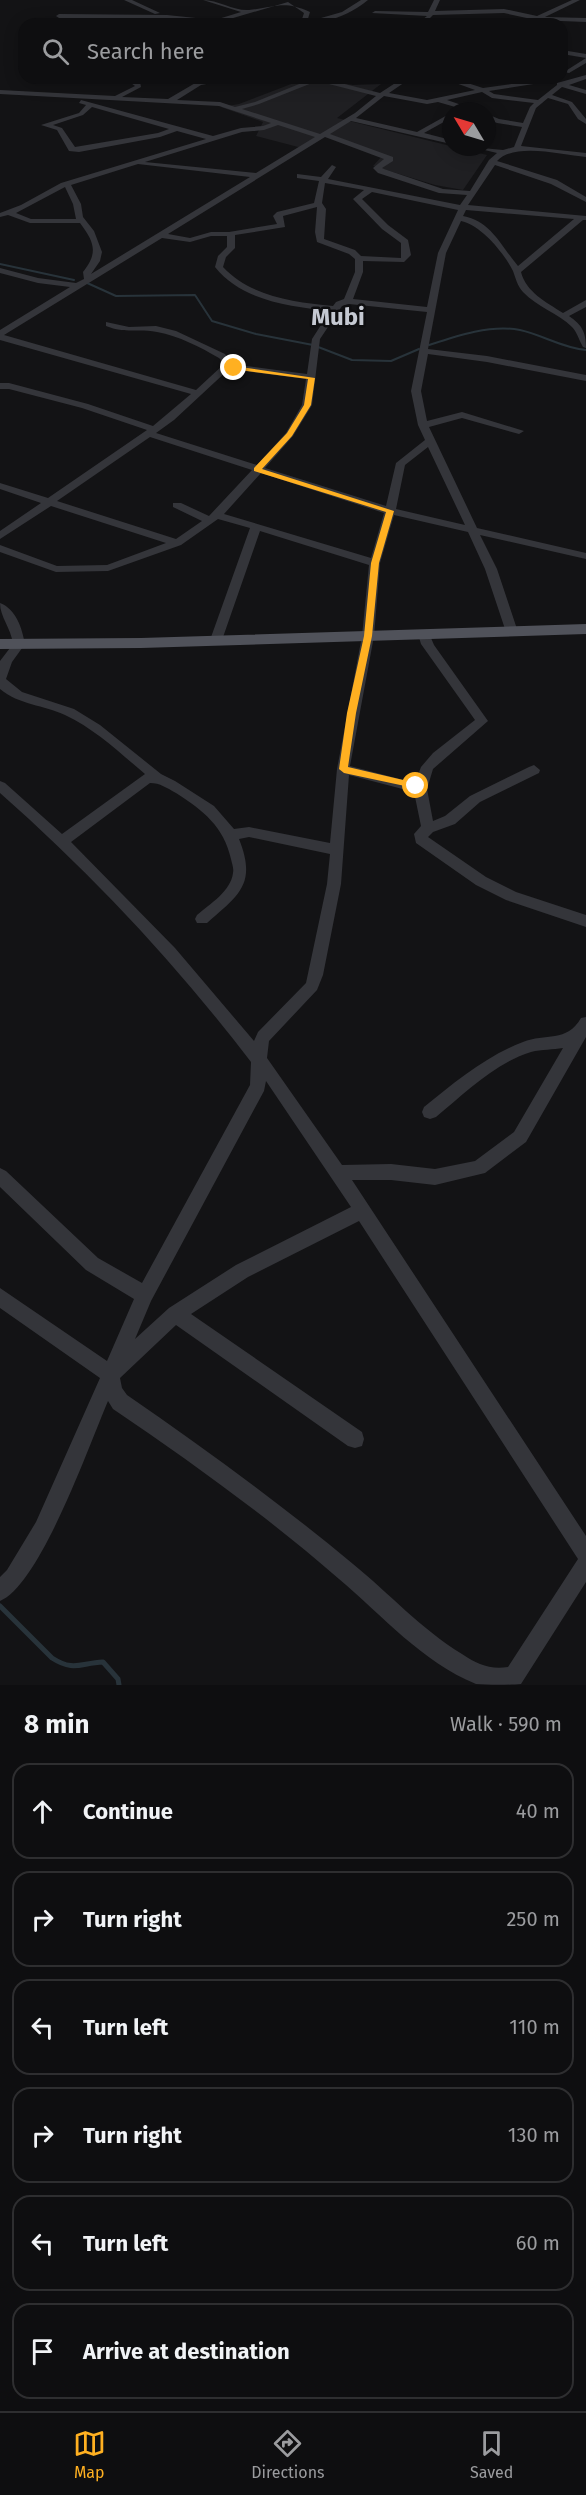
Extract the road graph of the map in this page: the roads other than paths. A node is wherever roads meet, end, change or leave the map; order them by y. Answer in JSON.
{"nodes":[{"id":1,"x":206,"y":0,"type":"edge"},
{"id":2,"x":289,"y":0,"type":"edge"},
{"id":3,"x":365,"y":0,"type":"edge"},
{"id":4,"x":437,"y":0,"type":"edge"},
{"id":5,"x":577,"y":0,"type":"edge"},
{"id":6,"x":132,"y":1,"type":"edge"},
{"id":7,"x":373,"y":2,"type":"dead end"},
{"id":8,"x":247,"y":12,"type":"junction"},
{"id":9,"x":431,"y":13,"type":"junction"},
{"id":10,"x":60,"y":18,"type":"edge"},
{"id":11,"x":130,"y":18,"type":"edge"},
{"id":12,"x":161,"y":18,"type":"edge"},
{"id":13,"x":228,"y":18,"type":"edge"},
{"id":14,"x":305,"y":18,"type":"edge"},
{"id":15,"x":330,"y":18,"type":"edge"},
{"id":16,"x":426,"y":18,"type":"edge"},
{"id":17,"x":536,"y":18,"type":"joint"},
{"id":18,"x":568,"y":20,"type":"edge"},
{"id":19,"x":586,"y":21,"type":"edge"},
{"id":20,"x":568,"y":54,"type":"edge"},
{"id":21,"x":586,"y":58,"type":"edge"},
{"id":22,"x":568,"y":69,"type":"edge"},
{"id":23,"x":568,"y":72,"type":"edge"},
{"id":24,"x":583,"y":77,"type":"edge"},
{"id":25,"x":568,"y":82,"type":"edge"},
{"id":26,"x":138,"y":84,"type":"edge"},
{"id":27,"x":197,"y":84,"type":"edge"},
{"id":28,"x":291,"y":84,"type":"edge"},
{"id":29,"x":337,"y":84,"type":"edge"},
{"id":30,"x":398,"y":84,"type":"edge"},
{"id":31,"x":464,"y":84,"type":"edge"},
{"id":32,"x":515,"y":84,"type":"edge"},
{"id":33,"x":558,"y":84,"type":"edge"},
{"id":34,"x":561,"y":85,"type":"junction"},
{"id":35,"x":483,"y":90,"type":"junction"},
{"id":36,"x":0,"y":92,"type":"edge"},
{"id":37,"x":586,"y":92,"type":"edge"},
{"id":38,"x":54,"y":94,"type":"junction"},
{"id":39,"x":382,"y":94,"type":"junction"},
{"id":40,"x":492,"y":96,"type":"junction"},
{"id":41,"x":116,"y":97,"type":"junction"},
{"id":42,"x":437,"y":99,"type":"junction"},
{"id":43,"x":544,"y":99,"type":"junction"},
{"id":44,"x":484,"y":100,"type":"dead end"},
{"id":45,"x":170,"y":101,"type":"junction"},
{"id":46,"x":447,"y":102,"type":"edge"},
{"id":47,"x":90,"y":105,"type":"junction"},
{"id":48,"x":234,"y":109,"type":"junction"},
{"id":49,"x":349,"y":118,"type":"junction"},
{"id":50,"x":496,"y":120,"type":"edge"},
{"id":51,"x":442,"y":121,"type":"edge"},
{"id":52,"x":586,"y":122,"type":"edge"},
{"id":53,"x":276,"y":123,"type":"junction"},
{"id":54,"x":525,"y":125,"type":"junction"},
{"id":55,"x":177,"y":128,"type":"junction"},
{"id":56,"x":321,"y":135,"type":"junction"},
{"id":57,"x":416,"y":135,"type":"junction"},
{"id":58,"x":215,"y":139,"type":"junction"},
{"id":59,"x":442,"y":140,"type":"edge"},
{"id":60,"x":517,"y":148,"type":"junction"},
{"id":61,"x":496,"y":151,"type":"edge"},
{"id":62,"x":503,"y":152,"type":"junction"},
{"id":63,"x":586,"y":155,"type":"edge"},
{"id":64,"x":492,"y":162,"type":"junction"},
{"id":65,"x":136,"y":164,"type":"junction"},
{"id":66,"x":332,"y":167,"type":"dead end"},
{"id":67,"x":255,"y":175,"type":"junction"},
{"id":68,"x":300,"y":176,"type":"dead end"},
{"id":69,"x":322,"y":179,"type":"junction"},
{"id":70,"x":67,"y":184,"type":"junction"},
{"id":71,"x":370,"y":190,"type":"junction"},
{"id":72,"x":472,"y":193,"type":"junction"},
{"id":73,"x":586,"y":200,"type":"edge"},
{"id":74,"x":318,"y":204,"type":"junction"},
{"id":75,"x":463,"y":208,"type":"junction"},
{"id":76,"x":9,"y":213,"type":"junction"},
{"id":77,"x":0,"y":215,"type":"edge"},
{"id":78,"x":458,"y":218,"type":"junction"},
{"id":79,"x":583,"y":220,"type":"edge"},
{"id":80,"x":81,"y":221,"type":"junction"},
{"id":81,"x":229,"y":234,"type":"junction"},
{"id":82,"x":159,"y":235,"type":"junction"},
{"id":83,"x":359,"y":258,"type":"junction"},
{"id":84,"x":0,"y":270,"type":"edge"},
{"id":85,"x":518,"y":271,"type":"junction"},
{"id":86,"x":88,"y":279,"type":"junction"},
{"id":87,"x":78,"y":286,"type":"junction"},
{"id":88,"x":348,"y":301,"type":"junction"},
{"id":89,"x":586,"y":303,"type":"edge"},
{"id":90,"x":336,"y":309,"type":"junction"},
{"id":91,"x":431,"y":310,"type":"junction"},
{"id":92,"x":562,"y":317,"type":"junction"},
{"id":93,"x":586,"y":323,"type":"edge"},
{"id":94,"x":110,"y":324,"type":"dead end"},
{"id":95,"x":575,"y":324,"type":"junction"},
{"id":96,"x":0,"y":336,"type":"edge"},
{"id":97,"x":586,"y":345,"type":"edge"},
{"id":98,"x":425,"y":351,"type":"junction"},
{"id":99,"x":227,"y":366,"type":"junction"},
{"id":100,"x":311,"y":378,"type":"junction"},
{"id":101,"x":586,"y":378,"type":"edge"},
{"id":102,"x":0,"y":386,"type":"edge"},
{"id":103,"x":196,"y":393,"type":"junction"},
{"id":104,"x":423,"y":425,"type":"junction"},
{"id":105,"x":150,"y":431,"type":"junction"},
{"id":106,"x":519,"y":431,"type":"dead end"},
{"id":107,"x":432,"y":440,"type":"junction"},
{"id":108,"x":257,"y":469,"type":"junction"},
{"id":109,"x":0,"y":486,"type":"edge"},
{"id":110,"x":50,"y":501,"type":"junction"},
{"id":111,"x":177,"y":505,"type":"dead end"},
{"id":112,"x":390,"y":511,"type":"junction"},
{"id":113,"x":213,"y":517,"type":"junction"},
{"id":114,"x":256,"y":527,"type":"junction"},
{"id":115,"x":472,"y":531,"type":"junction"},
{"id":116,"x":0,"y":536,"type":"edge"},
{"id":117,"x":177,"y":543,"type":"junction"},
{"id":118,"x":0,"y":548,"type":"edge"},
{"id":119,"x":586,"y":556,"type":"edge"},
{"id":120,"x":375,"y":563,"type":"junction"},
{"id":121,"x":0,"y":607,"type":"edge"},
{"id":122,"x":586,"y":629,"type":"edge"},
{"id":123,"x":512,"y":632,"type":"junction"},
{"id":124,"x":424,"y":634,"type":"junction"},
{"id":125,"x":368,"y":636,"type":"junction"},
{"id":126,"x":216,"y":640,"type":"junction"},
{"id":127,"x":0,"y":644,"type":"edge"},
{"id":128,"x":19,"y":644,"type":"junction"},
{"id":129,"x":0,"y":680,"type":"edge"},
{"id":130,"x":344,"y":769,"type":"junction"},
{"id":131,"x":534,"y":770,"type":"dead end"},
{"id":132,"x":155,"y":776,"type":"junction"},
{"id":133,"x":0,"y":786,"type":"edge"},
{"id":134,"x":420,"y":789,"type":"junction"},
{"id":135,"x":428,"y":828,"type":"junction"},
{"id":136,"x":231,"y":835,"type":"junction"},
{"id":137,"x":62,"y":842,"type":"junction"},
{"id":138,"x":337,"y":850,"type":"junction"},
{"id":139,"x":202,"y":919,"type":"dead end"},
{"id":140,"x":586,"y":921,"type":"edge"},
{"id":141,"x":586,"y":1023,"type":"edge"},
{"id":142,"x":260,"y":1061,"type":"junction"},
{"id":143,"x":430,"y":1112,"type":"dead end"},
{"id":144,"x":338,"y":1173,"type":"junction"},
{"id":145,"x":0,"y":1176,"type":"edge"},
{"id":146,"x":363,"y":1210,"type":"junction"},
{"id":147,"x":146,"y":1295,"type":"junction"},
{"id":148,"x":0,"y":1297,"type":"edge"},
{"id":149,"x":175,"y":1314,"type":"junction"},
{"id":150,"x":110,"y":1374,"type":"junction"},
{"id":151,"x":355,"y":1439,"type":"dead end"},
{"id":152,"x":586,"y":1554,"type":"edge"},
{"id":153,"x":586,"y":1564,"type":"edge"},
{"id":154,"x":0,"y":1591,"type":"edge"}],
"edges":[{"from":1,"to":8,"type":"street"},
{"from":2,"to":8,"type":"street"},
{"from":2,"to":14,"type":"street"},
{"from":3,"to":15,"type":"street"},
{"from":4,"to":9,"type":"street"},
{"from":5,"to":17,"type":"street"},
{"from":6,"to":12,"type":"street"},
{"from":7,"to":9,"type":"street"},
{"from":8,"to":13,"type":"street"},
{"from":9,"to":16,"type":"street"},
{"from":9,"to":17,"type":"street"},
{"from":10,"to":11,"type":"street"},
{"from":18,"to":19,"type":"street"},
{"from":20,"to":21,"type":"street"},
{"from":21,"to":22,"type":"street"},
{"from":23,"to":24,"type":"street"},
{"from":24,"to":25,"type":"street"},
{"from":26,"to":41,"type":"street"},
{"from":27,"to":45,"type":"street"},
{"from":28,"to":48,"type":"street"},
{"from":29,"to":39,"type":"street"},
{"from":30,"to":39,"type":"street"},
{"from":31,"to":35,"type":"street"},
{"from":32,"to":35,"type":"street"},
{"from":33,"to":34,"type":"street"},
{"from":34,"to":37,"type":"street"},
{"from":34,"to":43,"type":"street"},
{"from":35,"to":40,"type":"street"},
{"from":35,"to":42,"type":"street"},
{"from":36,"to":38,"type":"street"},
{"from":38,"to":41,"type":"street"},
{"from":38,"to":47,"type":"street"},
{"from":39,"to":42,"type":"street"},
{"from":39,"to":49,"type":"street"},
{"from":40,"to":43,"type":"street"},
{"from":40,"to":44,"type":"street"},
{"from":41,"to":45,"type":"street"},
{"from":42,"to":46,"type":"street"},
{"from":43,"to":52,"type":"street"},
{"from":43,"to":54,"type":"street"},
{"from":45,"to":48,"type":"street"},
{"from":47,"to":55,"type":"street"},
{"from":47,"to":55,"type":"street"},
{"from":48,"to":53,"type":"street"},
{"from":49,"to":56,"type":"street"},
{"from":49,"to":57,"type":"street"},
{"from":50,"to":54,"type":"street"},
{"from":51,"to":57,"type":"street"},
{"from":53,"to":56,"type":"street"},
{"from":53,"to":58,"type":"street"},
{"from":54,"to":60,"type":"street"},
{"from":55,"to":58,"type":"street"},
{"from":56,"to":67,"type":"street"},
{"from":56,"to":72,"type":"street"},
{"from":57,"to":59,"type":"street"},
{"from":58,"to":65,"type":"street"},
{"from":60,"to":62,"type":"street"},
{"from":60,"to":63,"type":"street"},
{"from":61,"to":62,"type":"street"},
{"from":62,"to":64,"type":"street"},
{"from":64,"to":72,"type":"street"},
{"from":64,"to":73,"type":"street"},
{"from":65,"to":67,"type":"street"},
{"from":65,"to":70,"type":"street"},
{"from":66,"to":69,"type":"street"},
{"from":67,"to":82,"type":"street"},
{"from":68,"to":69,"type":"street"},
{"from":69,"to":71,"type":"street"},
{"from":69,"to":74,"type":"street"},
{"from":70,"to":76,"type":"street"},
{"from":70,"to":80,"type":"street"},
{"from":71,"to":75,"type":"street"},
{"from":71,"to":83,"type":"street"},
{"from":72,"to":75,"type":"street"},
{"from":74,"to":81,"type":"street"},
{"from":74,"to":83,"type":"street"},
{"from":75,"to":78,"type":"street"},
{"from":75,"to":79,"type":"street"},
{"from":76,"to":77,"type":"street"},
{"from":76,"to":80,"type":"street"},
{"from":78,"to":85,"type":"street"},
{"from":78,"to":91,"type":"street"},
{"from":79,"to":85,"type":"street"},
{"from":80,"to":86,"type":"street"},
{"from":81,"to":82,"type":"street"},
{"from":81,"to":90,"type":"street"},
{"from":82,"to":86,"type":"street"},
{"from":83,"to":88,"type":"street"},
{"from":84,"to":87,"type":"street"},
{"from":85,"to":92,"type":"street"},
{"from":86,"to":87,"type":"street"},
{"from":87,"to":96,"type":"street"},
{"from":88,"to":90,"type":"street"},
{"from":88,"to":91,"type":"street"},
{"from":89,"to":92,"type":"street"},
{"from":90,"to":100,"type":"street"},
{"from":91,"to":98,"type":"street"},
{"from":92,"to":95,"type":"street"},
{"from":93,"to":95,"type":"street"},
{"from":94,"to":99,"type":"street"},
{"from":95,"to":97,"type":"street"},
{"from":96,"to":103,"type":"street"},
{"from":98,"to":101,"type":"street"},
{"from":98,"to":104,"type":"street"},
{"from":99,"to":100,"type":"street"},
{"from":99,"to":103,"type":"street"},
{"from":100,"to":108,"type":"street"},
{"from":102,"to":105,"type":"street"},
{"from":103,"to":105,"type":"street"},
{"from":104,"to":106,"type":"street"},
{"from":104,"to":107,"type":"street"},
{"from":105,"to":108,"type":"street"},
{"from":105,"to":110,"type":"street"},
{"from":107,"to":112,"type":"street"},
{"from":107,"to":115,"type":"street"},
{"from":108,"to":112,"type":"street"},
{"from":108,"to":113,"type":"street"},
{"from":109,"to":110,"type":"street"},
{"from":110,"to":116,"type":"street"},
{"from":110,"to":117,"type":"street"},
{"from":111,"to":113,"type":"street"},
{"from":112,"to":115,"type":"street"},
{"from":112,"to":120,"type":"street"},
{"from":113,"to":114,"type":"street"},
{"from":113,"to":117,"type":"street"},
{"from":114,"to":120,"type":"street"},
{"from":114,"to":126,"type":"street"},
{"from":115,"to":119,"type":"street"},
{"from":115,"to":123,"type":"street"},
{"from":117,"to":118,"type":"street"},
{"from":120,"to":125,"type":"street"},
{"from":121,"to":128,"type":"street"},
{"from":122,"to":123,"type":"main road"},
{"from":123,"to":124,"type":"main road"},
{"from":124,"to":125,"type":"main road"},
{"from":124,"to":134,"type":"street"},
{"from":125,"to":126,"type":"main road"},
{"from":125,"to":130,"type":"street"},
{"from":126,"to":128,"type":"main road"},
{"from":127,"to":128,"type":"main road"},
{"from":128,"to":129,"type":"street"},
{"from":129,"to":132,"type":"street"},
{"from":130,"to":134,"type":"street"},
{"from":130,"to":138,"type":"street"},
{"from":131,"to":135,"type":"street"},
{"from":132,"to":136,"type":"street"},
{"from":132,"to":137,"type":"street"},
{"from":133,"to":137,"type":"street"},
{"from":134,"to":135,"type":"street"},
{"from":135,"to":140,"type":"street"},
{"from":136,"to":138,"type":"street"},
{"from":136,"to":139,"type":"street"},
{"from":137,"to":142,"type":"street"},
{"from":138,"to":142,"type":"street"},
{"from":141,"to":143,"type":"street"},
{"from":141,"to":144,"type":"street"},
{"from":142,"to":144,"type":"street"},
{"from":142,"to":147,"type":"street"},
{"from":144,"to":146,"type":"street"},
{"from":145,"to":147,"type":"street"},
{"from":146,"to":149,"type":"street"},
{"from":146,"to":152,"type":"street"},
{"from":147,"to":150,"type":"street"},
{"from":148,"to":150,"type":"street"},
{"from":149,"to":150,"type":"street"},
{"from":149,"to":151,"type":"street"},
{"from":150,"to":153,"type":"street"},
{"from":150,"to":154,"type":"street"}]}
